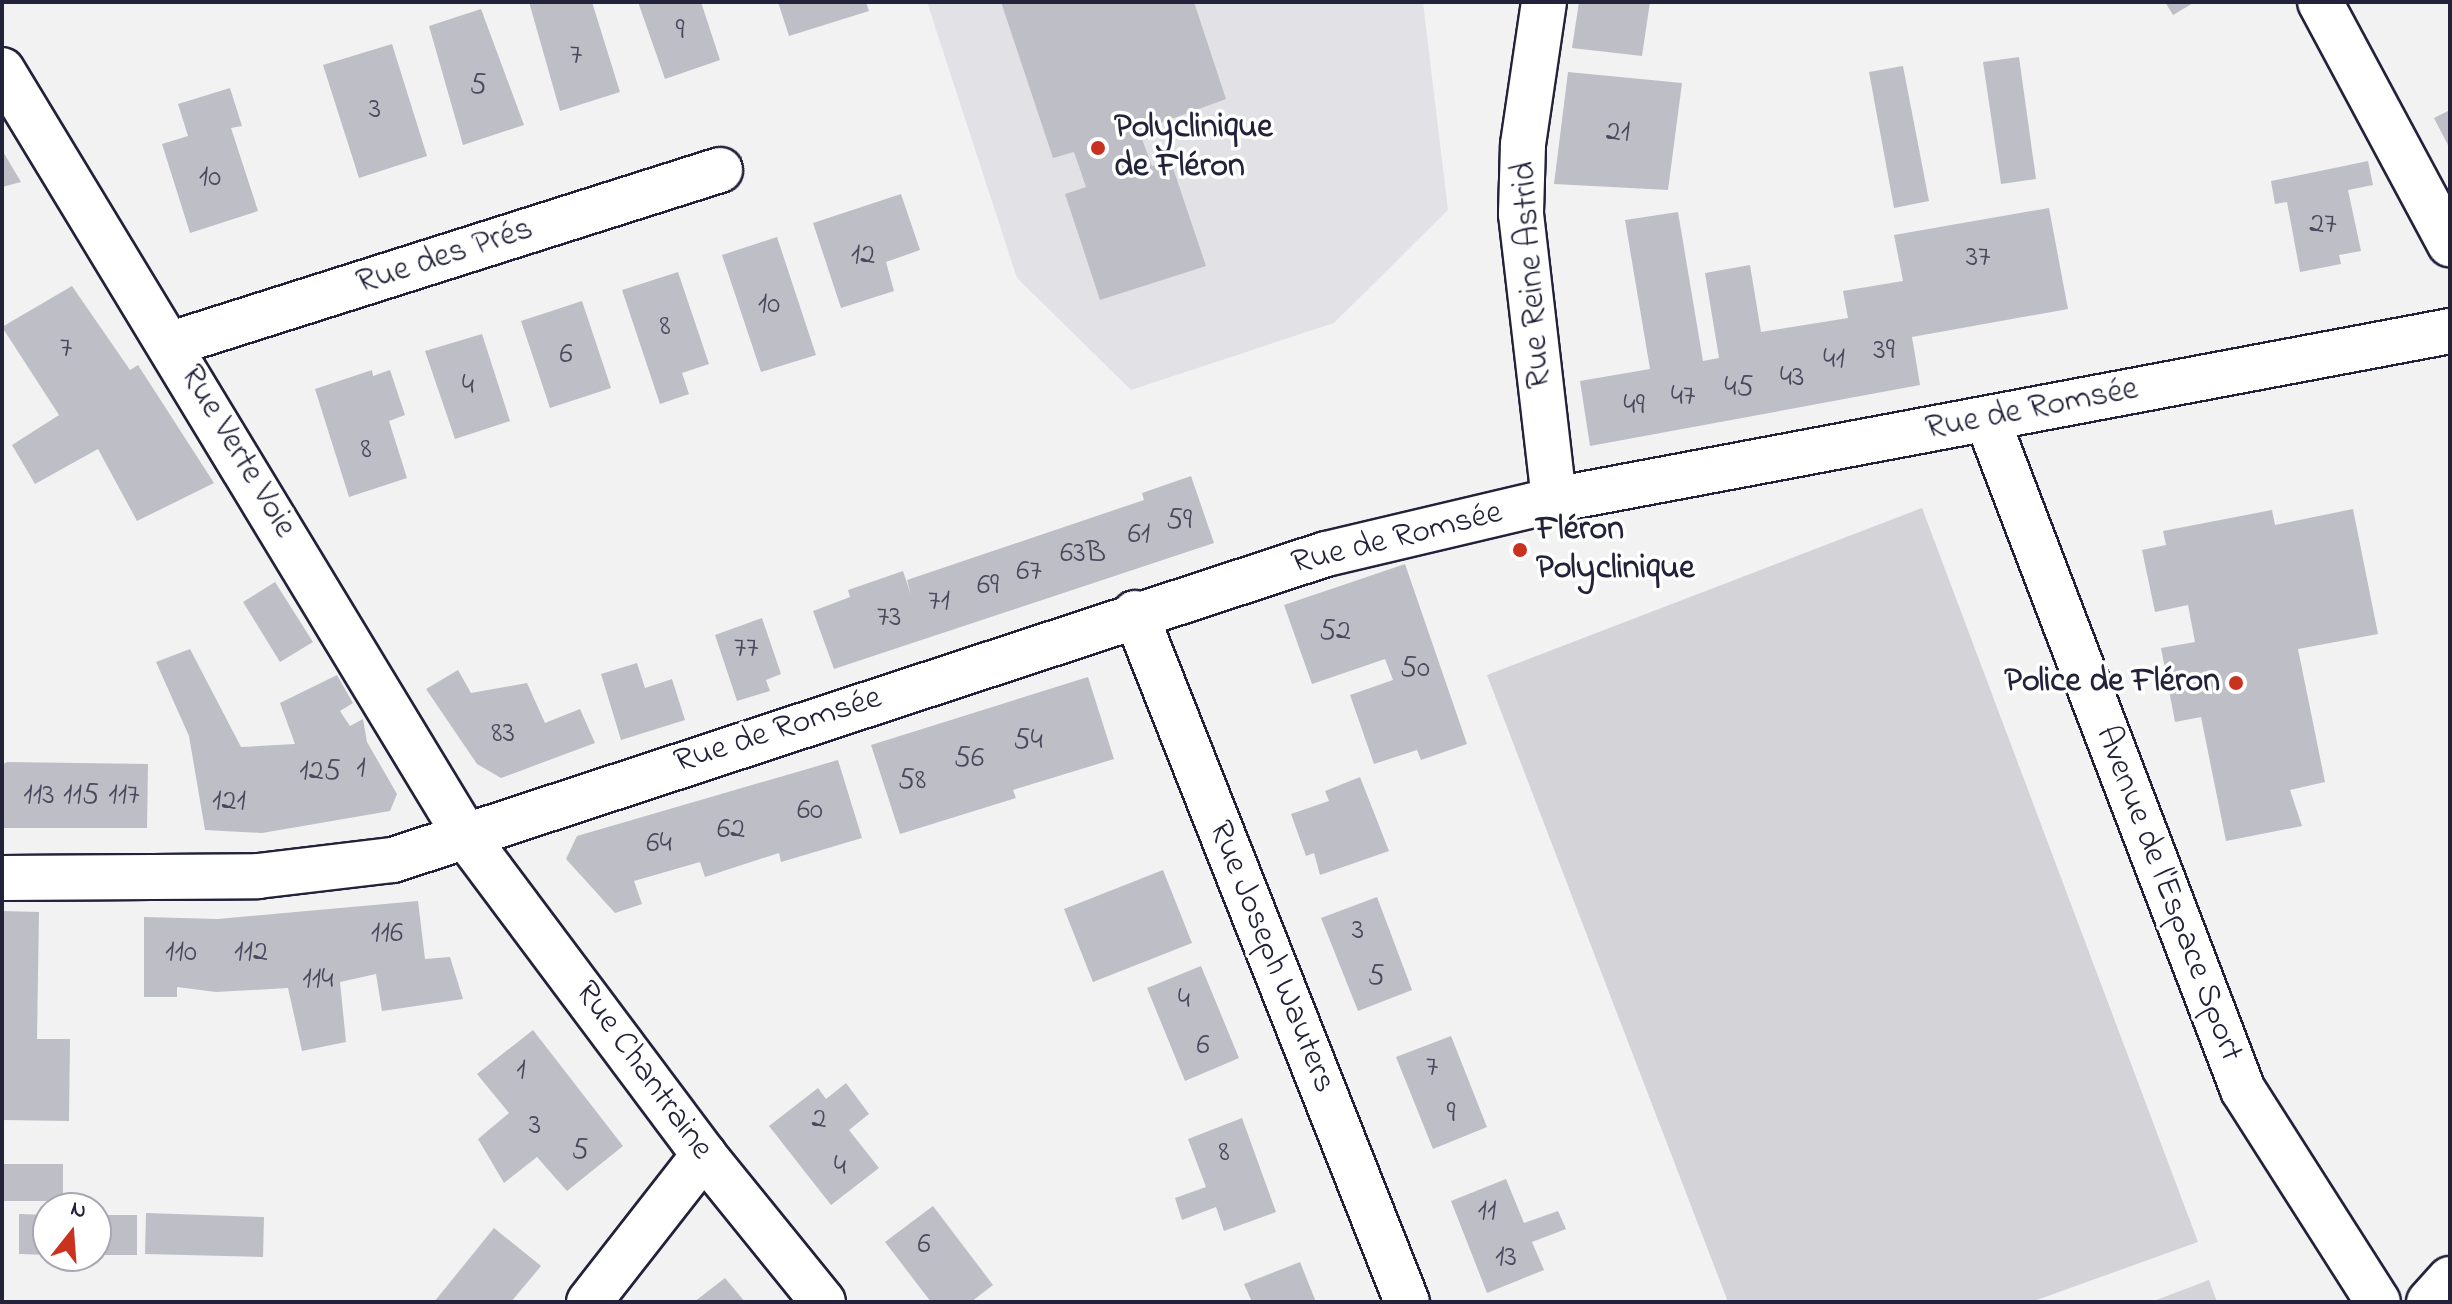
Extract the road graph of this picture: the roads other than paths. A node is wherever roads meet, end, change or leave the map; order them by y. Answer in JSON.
{"nodes":[{"id":1,"x":1544,"y":2,"type":"edge"},
{"id":2,"x":2320,"y":2,"type":"edge"},
{"id":3,"x":2,"y":70,"type":"edge"},
{"id":4,"x":720,"y":170,"type":"dead end"},
{"id":5,"x":2450,"y":244,"type":"edge"},
{"id":6,"x":2450,"y":331,"type":"edge"},
{"id":7,"x":171,"y":344,"type":"junction"},
{"id":8,"x":1987,"y":419,"type":"junction"},
{"id":9,"x":1554,"y":500,"type":"junction"},
{"id":10,"x":1135,"y":613,"type":"junction"},
{"id":11,"x":467,"y":838,"type":"junction"},
{"id":12,"x":2,"y":878,"type":"edge"},
{"id":13,"x":704,"y":1155,"type":"junction"},
{"id":14,"x":2450,"y":1279,"type":"edge"},
{"id":15,"x":589,"y":1302,"type":"edge"},
{"id":16,"x":823,"y":1302,"type":"edge"},
{"id":17,"x":1407,"y":1302,"type":"edge"},
{"id":18,"x":2378,"y":1302,"type":"edge"},
{"id":19,"x":2429,"y":1302,"type":"edge"}],
"edges":[{"from":1,"to":9,"type":"street","name":"Rue Reine Astrid"},
{"from":2,"to":5,"type":"street"},
{"from":3,"to":7,"type":"street","name":"Rue Verte Voie"},
{"from":4,"to":7,"type":"street","name":"Rue des Prés"},
{"from":6,"to":8,"type":"street","name":"Rue de Romsée"},
{"from":7,"to":11,"type":"street","name":"Rue Verte Voie"},
{"from":8,"to":9,"type":"street","name":"Rue de Romsée"},
{"from":8,"to":18,"type":"street","name":"Avenue de l'Espace Sport"},
{"from":9,"to":10,"type":"street","name":"Rue de Romsée"},
{"from":10,"to":11,"type":"street","name":"Rue de Romsée"},
{"from":10,"to":17,"type":"street","name":"Rue Joseph Wauters"},
{"from":11,"to":12,"type":"street","name":"Rue de Romsée"},
{"from":11,"to":13,"type":"street","name":"Rue Chantraine"},
{"from":13,"to":15,"type":"street"},
{"from":13,"to":16,"type":"street","name":"Rue Chantraine"},
{"from":14,"to":19,"type":"street"}]}
